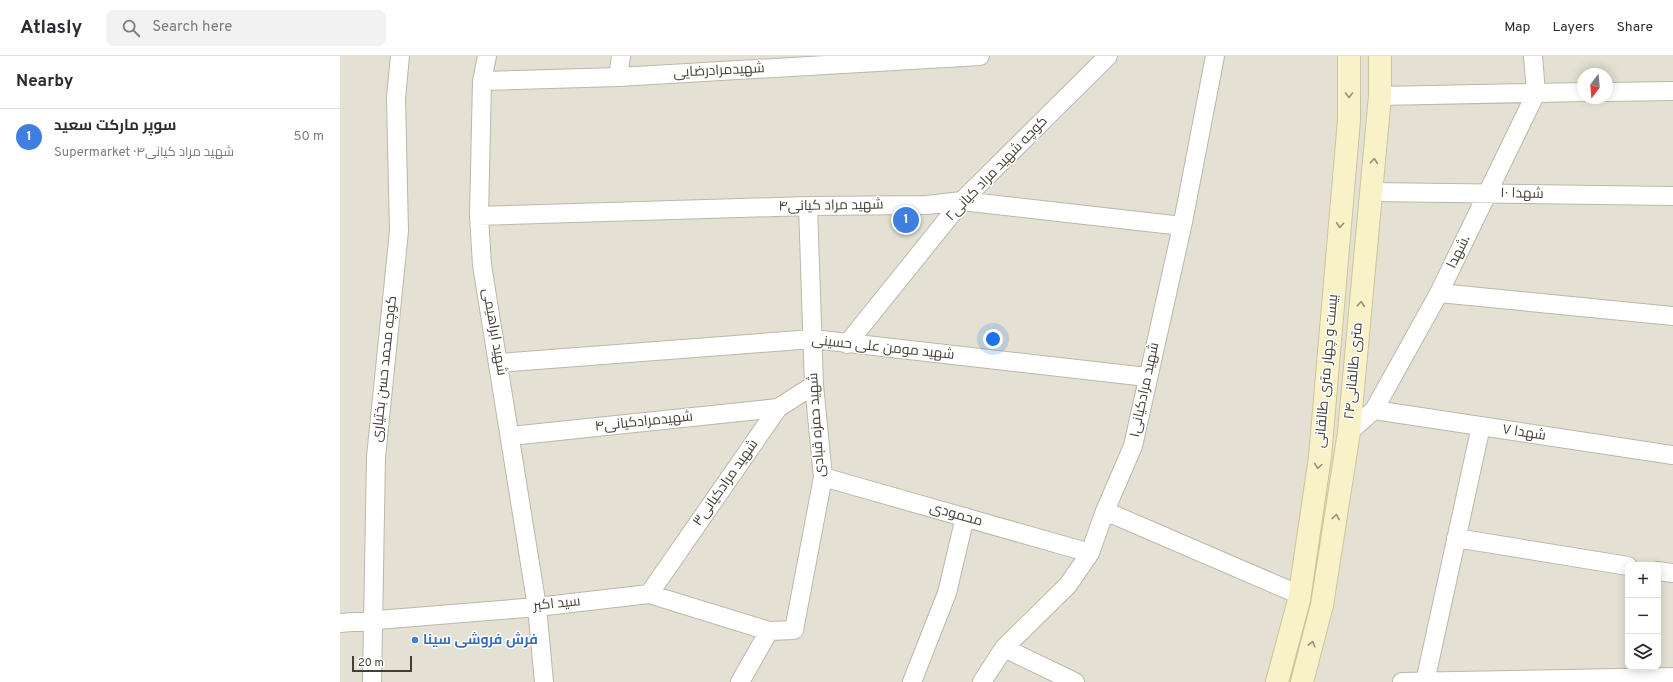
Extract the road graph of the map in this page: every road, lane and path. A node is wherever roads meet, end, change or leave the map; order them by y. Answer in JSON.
{"nodes":[{"id":1,"x":400,"y":56,"type":"edge"},
{"id":2,"x":487,"y":56,"type":"edge"},
{"id":3,"x":621,"y":56,"type":"edge"},
{"id":4,"x":980,"y":56,"type":"edge"},
{"id":5,"x":1108,"y":56,"type":"edge"},
{"id":6,"x":1216,"y":56,"type":"edge"},
{"id":7,"x":1349,"y":56,"type":"edge"},
{"id":8,"x":1380,"y":56,"type":"edge"},
{"id":9,"x":1533,"y":56,"type":"edge"},
{"id":10,"x":618,"y":77,"type":"junction"},
{"id":11,"x":482,"y":81,"type":"junction"},
{"id":12,"x":1673,"y":91,"type":"edge"},
{"id":13,"x":1577,"y":92,"type":"edge"},
{"id":14,"x":1613,"y":92,"type":"edge"},
{"id":15,"x":1536,"y":93,"type":"junction"},
{"id":16,"x":1380,"y":96,"type":"junction"},
{"id":17,"x":1371,"y":192,"type":"junction"},
{"id":18,"x":1487,"y":194,"type":"junction"},
{"id":19,"x":1673,"y":196,"type":"edge"},
{"id":20,"x":962,"y":201,"type":"junction"},
{"id":21,"x":808,"y":206,"type":"junction"},
{"id":22,"x":478,"y":216,"type":"junction"},
{"id":23,"x":1182,"y":226,"type":"junction"},
{"id":24,"x":1439,"y":293,"type":"junction"},
{"id":25,"x":1673,"y":316,"type":"edge"},
{"id":26,"x":813,"y":339,"type":"junction"},
{"id":27,"x":847,"y":344,"type":"junction"},
{"id":28,"x":499,"y":363,"type":"junction"},
{"id":29,"x":1147,"y":377,"type":"junction"},
{"id":30,"x":814,"y":385,"type":"junction"},
{"id":31,"x":778,"y":408,"type":"junction"},
{"id":32,"x":1374,"y":410,"type":"junction"},
{"id":33,"x":1481,"y":426,"type":"junction"},
{"id":34,"x":1349,"y":432,"type":"junction"},
{"id":35,"x":511,"y":436,"type":"junction"},
{"id":36,"x":1673,"y":455,"type":"edge"},
{"id":37,"x":823,"y":477,"type":"junction"},
{"id":38,"x":1105,"y":511,"type":"junction"},
{"id":39,"x":965,"y":517,"type":"junction"},
{"id":40,"x":1456,"y":538,"type":"junction"},
{"id":41,"x":1090,"y":553,"type":"junction"},
{"id":42,"x":1625,"y":566,"type":"edge"},
{"id":43,"x":1661,"y":571,"type":"edge"},
{"id":44,"x":1673,"y":573,"type":"edge"},
{"id":45,"x":649,"y":594,"type":"junction"},
{"id":46,"x":1300,"y":595,"type":"junction"},
{"id":47,"x":537,"y":607,"type":"junction"},
{"id":48,"x":372,"y":620,"type":"junction"},
{"id":49,"x":340,"y":623,"type":"edge"},
{"id":50,"x":769,"y":631,"type":"junction"},
{"id":51,"x":1004,"y":648,"type":"junction"},
{"id":52,"x":1673,"y":677,"type":"edge"},
{"id":53,"x":372,"y":682,"type":"edge"},
{"id":54,"x":544,"y":682,"type":"edge"},
{"id":55,"x":740,"y":682,"type":"edge"},
{"id":56,"x":912,"y":682,"type":"edge"},
{"id":57,"x":982,"y":682,"type":"edge"},
{"id":58,"x":1075,"y":682,"type":"edge"},
{"id":59,"x":1277,"y":682,"type":"edge"},
{"id":60,"x":1302,"y":682,"type":"edge"},
{"id":61,"x":1402,"y":682,"type":"edge"},
{"id":62,"x":1425,"y":682,"type":"edge"}],
"edges":[{"from":1,"to":48,"type":"street","name":"کوچه محمد حسن بختیاری"},
{"from":2,"to":11,"type":"street","name":"شهید ابراهیمی"},
{"from":3,"to":10,"type":"street"},
{"from":4,"to":10,"type":"street","name":"شهیدمرادرضایی"},
{"from":5,"to":20,"type":"street","name":"کوچه شهید مراد کیانی۲"},
{"from":6,"to":23,"type":"street","name":"شهید مرادکیانی۱"},
{"from":7,"to":46,"type":"main road","name":"بیست و چهار متری طالقانی","one_way":true},
{"from":8,"to":16,"type":"main road","name":"۲۴متری طالقانی"},
{"from":9,"to":15,"type":"street"},
{"from":10,"to":11,"type":"street","name":"شهیدمرادرضایی"},
{"from":11,"to":22,"type":"street","name":"شهید ابراهیمی"},
{"from":12,"to":14,"type":"street"},
{"from":13,"to":15,"type":"street"},
{"from":15,"to":16,"type":"street"},
{"from":15,"to":18,"type":"street","name":"شهدا."},
{"from":17,"to":16,"type":"main road","name":"۲۴متری طالقانی","one_way":true},
{"from":17,"to":18,"type":"street","name":"شهدا ۱۰"},
{"from":34,"to":17,"type":"main road","name":"۲۴متری طالقانی","one_way":true},
{"from":18,"to":19,"type":"street","name":"شهدا ۱۰"},
{"from":18,"to":24,"type":"street","name":"شهدا."},
{"from":20,"to":21,"type":"street","name":"شهید مراد کیانی۴"},
{"from":20,"to":23,"type":"street","name":"شهید مراد کیانی۴"},
{"from":20,"to":27,"type":"street","name":"کوچه شهید مراد کیانی۲"},
{"from":21,"to":22,"type":"street","name":"شهید مراد کیانی۴"},
{"from":21,"to":26,"type":"street","name":"شهید حمزه قبادی"},
{"from":22,"to":28,"type":"street","name":"شهید ابراهیمی"},
{"from":23,"to":29,"type":"street","name":"شهید مرادکیانی۱"},
{"from":24,"to":25,"type":"street"},
{"from":24,"to":32,"type":"street","name":"شهدا."},
{"from":26,"to":27,"type":"street","name":"شهید مومن علی حسینی"},
{"from":26,"to":28,"type":"street","name":"شهید مومن علی حسینی"},
{"from":26,"to":30,"type":"street","name":"شهید حمزه قبادی"},
{"from":27,"to":29,"type":"street","name":"شهید مومن علی حسینی"},
{"from":28,"to":35,"type":"street","name":"شهید ابراهیمی"},
{"from":29,"to":38,"type":"street","name":"شهید مرادکیانی۱"},
{"from":30,"to":31,"type":"street","name":"شهید مرادکیانی۳"},
{"from":30,"to":37,"type":"street","name":"شهید حمزه قبادی"},
{"from":31,"to":35,"type":"street","name":"شهیدمرادکیانی۴"},
{"from":31,"to":45,"type":"street","name":"شهید مرادکیانی۳"},
{"from":32,"to":33,"type":"street","name":"شهدا ۷"},
{"from":32,"to":34,"type":"street","name":"شهدا."},
{"from":33,"to":36,"type":"street","name":"شهدا ۷"},
{"from":33,"to":40,"type":"street"},
{"from":60,"to":34,"type":"main road","name":"۲۴متری طالقانی","one_way":true},
{"from":35,"to":47,"type":"street","name":"شهید ابراهیمی"},
{"from":37,"to":39,"type":"street","name":"محمودی"},
{"from":37,"to":50,"type":"street","name":"شهید حمزه قبادی"},
{"from":38,"to":41,"type":"street","name":"شهید مرادکیانی۱"},
{"from":38,"to":46,"type":"street"},
{"from":39,"to":41,"type":"street","name":"محمودی"},
{"from":39,"to":56,"type":"street"},
{"from":40,"to":42,"type":"street"},
{"from":40,"to":62,"type":"street"},
{"from":41,"to":51,"type":"street","name":"شهید مرادکیانی۱"},
{"from":43,"to":44,"type":"street"},
{"from":45,"to":47,"type":"street","name":"سید اکبر"},
{"from":45,"to":50,"type":"street","name":"سید اکبر"},
{"from":46,"to":59,"type":"main road","name":"بیست و چهار متری طالقانی"},
{"from":47,"to":48,"type":"street","name":"سید اکبر"},
{"from":47,"to":54,"type":"street","name":"شهید ابراهیمی"},
{"from":48,"to":49,"type":"street","name":"سید اکبر"},
{"from":48,"to":53,"type":"street","name":"کوچه محمد حسن بختیاری"},
{"from":50,"to":55,"type":"street"},
{"from":51,"to":57,"type":"street","name":"شهید مرادکیانی۱"},
{"from":51,"to":58,"type":"street"},
{"from":52,"to":62,"type":"street"},
{"from":61,"to":62,"type":"street"}]}
